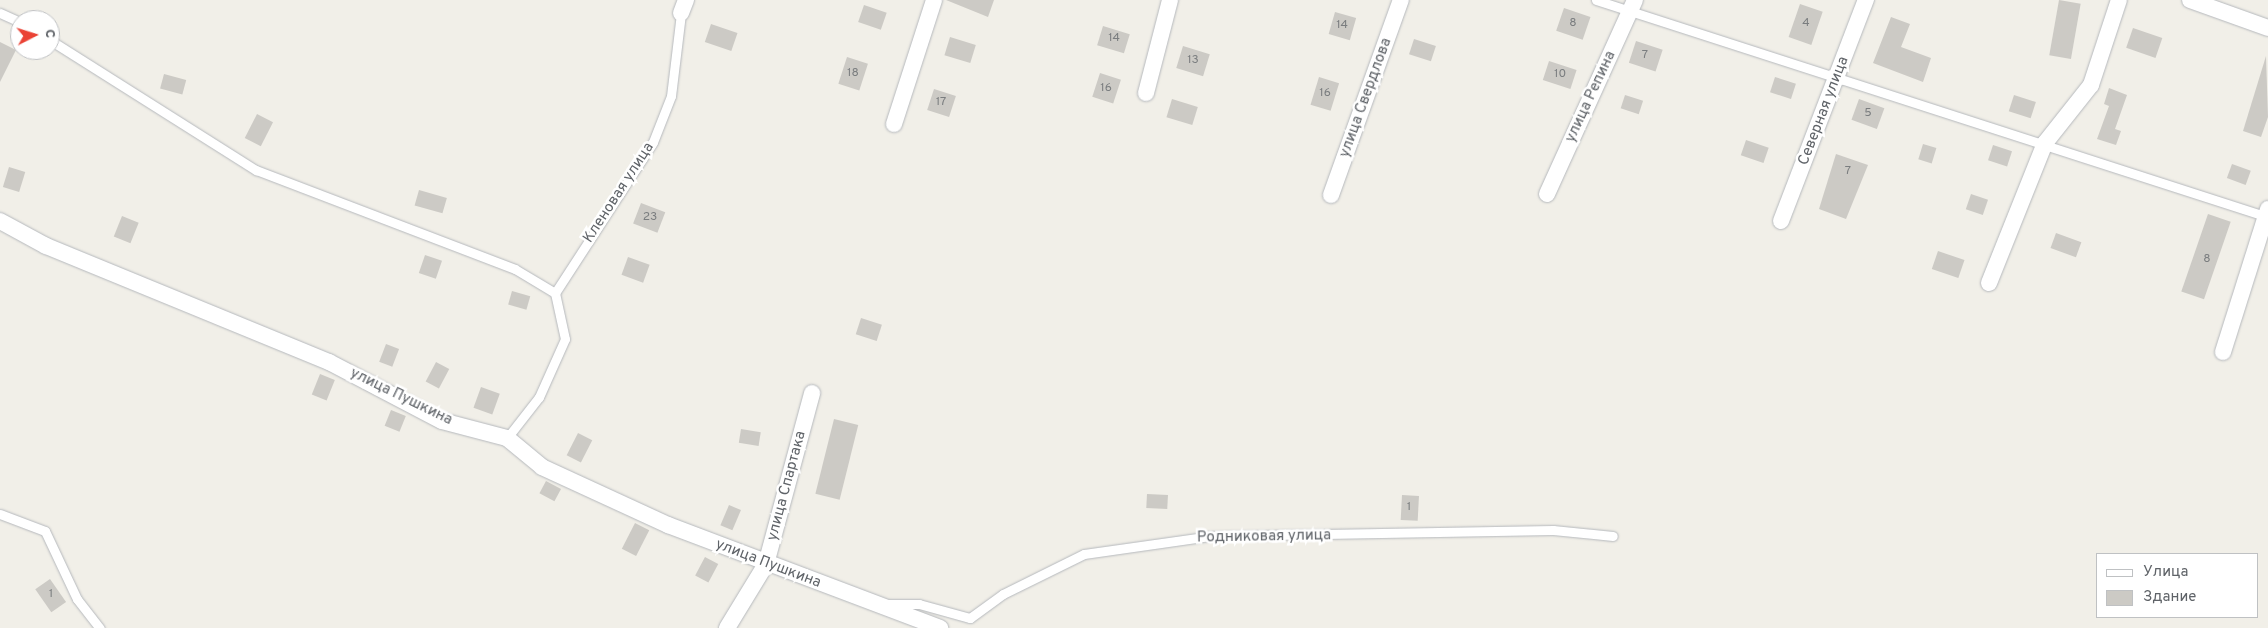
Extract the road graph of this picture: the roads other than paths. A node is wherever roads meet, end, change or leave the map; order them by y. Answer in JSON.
{"nodes":[{"id":1,"x":934,"y":0,"type":"edge"},
{"id":2,"x":1170,"y":0,"type":"edge"},
{"id":3,"x":1402,"y":0,"type":"edge"},
{"id":4,"x":1596,"y":0,"type":"edge"},
{"id":5,"x":1866,"y":0,"type":"edge"},
{"id":6,"x":2120,"y":0,"type":"edge"},
{"id":7,"x":2190,"y":0,"type":"edge"},
{"id":8,"x":1633,"y":5,"type":"edge"},
{"id":9,"x":684,"y":6,"type":"edge"},
{"id":10,"x":2268,"y":28,"type":"edge"},
{"id":11,"x":60,"y":46,"type":"edge"},
{"id":12,"x":1838,"y":77,"type":"junction"},
{"id":13,"x":1146,"y":93,"type":"dead end"},
{"id":14,"x":894,"y":124,"type":"dead end"},
{"id":15,"x":2045,"y":143,"type":"junction"},
{"id":16,"x":1547,"y":194,"type":"dead end"},
{"id":17,"x":1331,"y":195,"type":"dead end"},
{"id":18,"x":2267,"y":214,"type":"edge"},
{"id":19,"x":0,"y":221,"type":"edge"},
{"id":20,"x":1781,"y":221,"type":"dead end"},
{"id":21,"x":1988,"y":283,"type":"dead end"},
{"id":22,"x":555,"y":293,"type":"junction"},
{"id":23,"x":2224,"y":352,"type":"dead end"},
{"id":24,"x":812,"y":393,"type":"dead end"},
{"id":25,"x":507,"y":438,"type":"junction"},
{"id":26,"x":0,"y":514,"type":"edge"},
{"id":27,"x":1613,"y":536,"type":"dead end"},
{"id":28,"x":766,"y":564,"type":"junction"},
{"id":29,"x":874,"y":604,"type":"junction"},
{"id":30,"x":100,"y":628,"type":"edge"},
{"id":31,"x":727,"y":628,"type":"edge"},
{"id":32,"x":940,"y":628,"type":"edge"}],
"edges":[{"from":1,"to":14,"type":"street"},
{"from":2,"to":13,"type":"street"},
{"from":3,"to":17,"type":"street","name":"улица Свердлова"},
{"from":4,"to":8,"type":"lane"},
{"from":5,"to":12,"type":"street","name":"Северная улица"},
{"from":6,"to":15,"type":"street"},
{"from":7,"to":10,"type":"street"},
{"from":8,"to":12,"type":"lane"},
{"from":8,"to":16,"type":"street","name":"улица Репина"},
{"from":9,"to":22,"type":"lane","name":"Кленовая улица"},
{"from":11,"to":22,"type":"lane"},
{"from":12,"to":15,"type":"lane"},
{"from":12,"to":20,"type":"street","name":"Северная улица"},
{"from":15,"to":18,"type":"lane"},
{"from":15,"to":21,"type":"street"},
{"from":18,"to":23,"type":"street"},
{"from":19,"to":25,"type":"street","name":"улица Пушкина"},
{"from":22,"to":25,"type":"lane"},
{"from":24,"to":28,"type":"street","name":"улица Спартака"},
{"from":25,"to":28,"type":"street","name":"улица Пушкина"},
{"from":26,"to":30,"type":"lane"},
{"from":27,"to":29,"type":"lane","name":"Родниковая улица"},
{"from":28,"to":29,"type":"street","name":"улица Пушкина"},
{"from":28,"to":31,"type":"street","name":"улица Спартака"},
{"from":29,"to":32,"type":"street","name":"улица Пушкина"}]}
